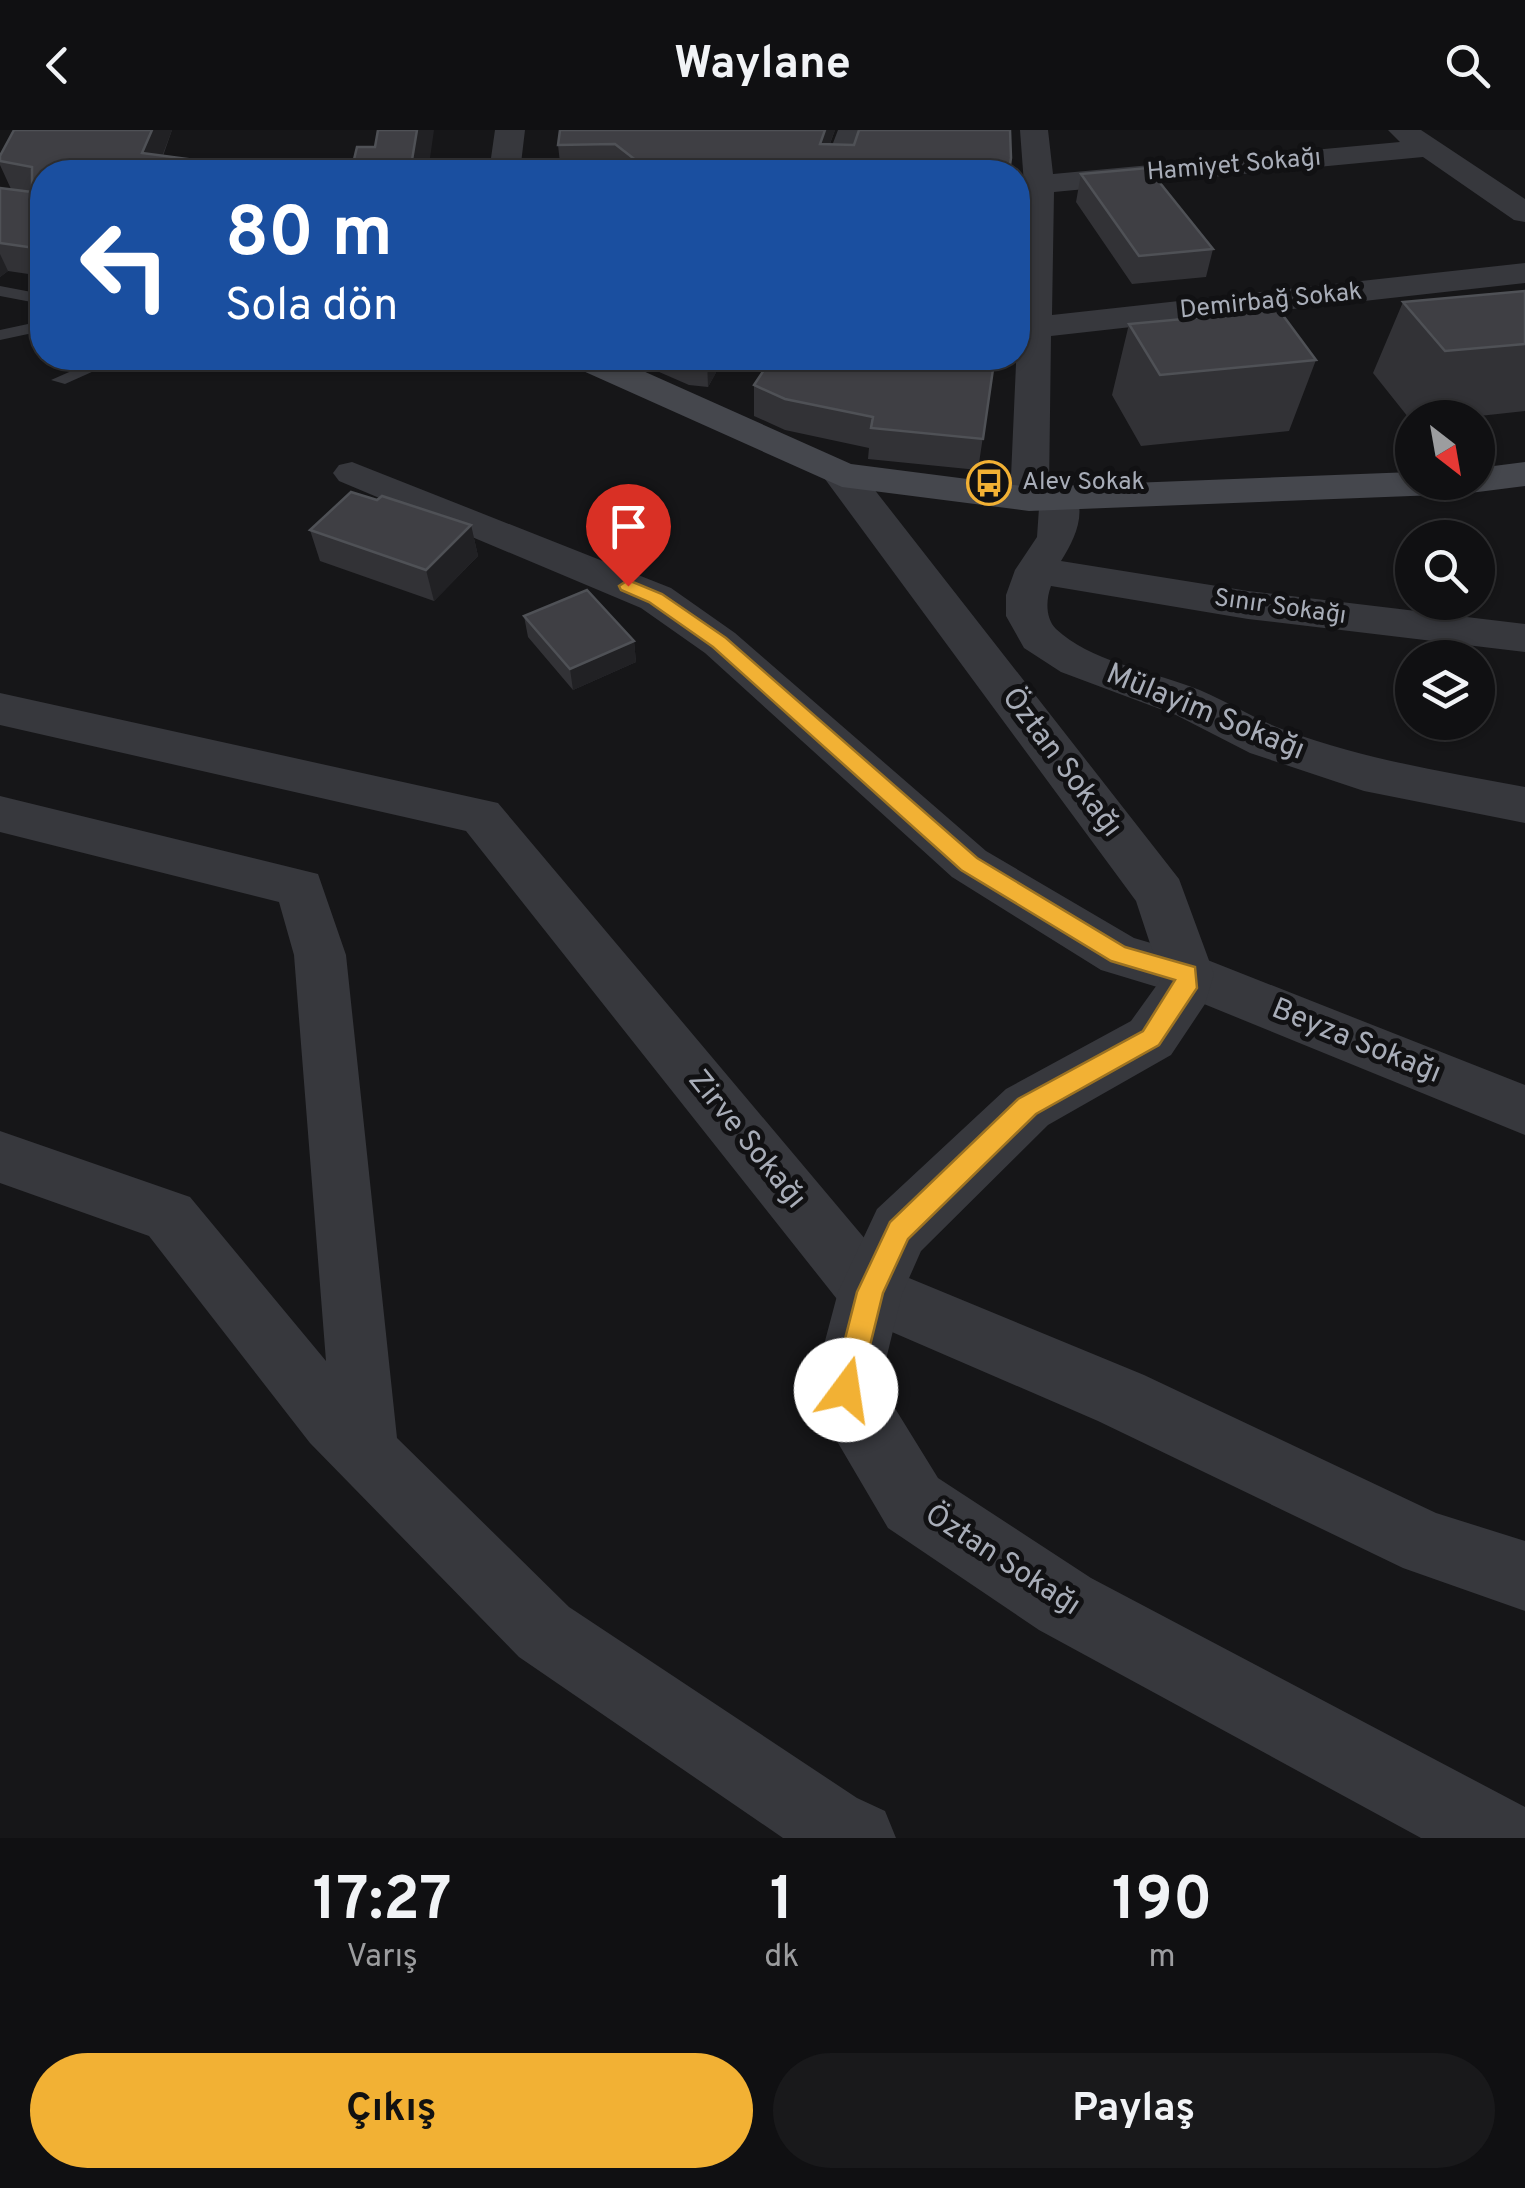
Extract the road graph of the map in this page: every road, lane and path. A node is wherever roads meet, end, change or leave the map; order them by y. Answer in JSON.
{"nodes":[{"id":1,"x":510,"y":130,"type":"edge"},
{"id":2,"x":852,"y":130,"type":"edge"},
{"id":3,"x":1034,"y":130,"type":"edge"},
{"id":4,"x":1402,"y":130,"type":"edge"},
{"id":5,"x":1429,"y":148,"type":"junction"},
{"id":6,"x":506,"y":160,"type":"edge"},
{"id":7,"x":841,"y":160,"type":"edge"},
{"id":8,"x":1039,"y":184,"type":"junction"},
{"id":9,"x":1525,"y":213,"type":"edge"},
{"id":10,"x":1525,"y":273,"type":"edge"},
{"id":11,"x":1030,"y":277,"type":"edge"},
{"id":12,"x":0,"y":291,"type":"edge"},
{"id":13,"x":30,"y":297,"type":"edge"},
{"id":14,"x":1030,"y":328,"type":"edge"},
{"id":15,"x":30,"y":329,"type":"edge"},
{"id":16,"x":2,"y":337,"type":"edge"},
{"id":17,"x":85,"y":370,"type":"edge"},
{"id":18,"x":611,"y":370,"type":"edge"},
{"id":19,"x":1030,"y":370,"type":"edge"},
{"id":20,"x":60,"y":380,"type":"dead end"},
{"id":21,"x":352,"y":473,"type":"dead end"},
{"id":22,"x":1525,"y":474,"type":"edge"},
{"id":23,"x":842,"y":476,"type":"junction"},
{"id":24,"x":1495,"y":478,"type":"edge"},
{"id":25,"x":1395,"y":485,"type":"edge"},
{"id":26,"x":1044,"y":498,"type":"junction"},
{"id":27,"x":1036,"y":570,"type":"junction"},
{"id":28,"x":1525,"y":638,"type":"edge"},
{"id":29,"x":0,"y":709,"type":"edge"},
{"id":30,"x":1525,"y":804,"type":"edge"},
{"id":31,"x":0,"y":814,"type":"edge"},
{"id":32,"x":1187,"y":974,"type":"junction"},
{"id":33,"x":1525,"y":1110,"type":"edge"},
{"id":34,"x":0,"y":1158,"type":"edge"},
{"id":35,"x":870,"y":1292,"type":"junction"},
{"id":36,"x":366,"y":1454,"type":"junction"},
{"id":37,"x":1525,"y":1576,"type":"edge"},
{"id":38,"x":858,"y":1838,"type":"edge"},
{"id":39,"x":1501,"y":1838,"type":"edge"}],
"edges":[{"from":1,"to":6,"type":"street"},
{"from":2,"to":7,"type":"street"},
{"from":3,"to":8,"type":"street"},
{"from":4,"to":5,"type":"street"},
{"from":5,"to":8,"type":"street","name":"Hamiyet Sokağı"},
{"from":5,"to":9,"type":"street"},
{"from":8,"to":11,"type":"street"},
{"from":10,"to":14,"type":"street","name":"Demirbağ Sokak"},
{"from":12,"to":13,"type":"lane"},
{"from":15,"to":16,"type":"lane"},
{"from":17,"to":20,"type":"lane"},
{"from":18,"to":23,"type":"main road"},
{"from":19,"to":26,"type":"street"},
{"from":21,"to":32,"type":"street","name":"Beyza Sokağı"},
{"from":22,"to":24,"type":"main road"},
{"from":23,"to":26,"type":"main road"},
{"from":23,"to":32,"type":"street","name":"Öztan Sokağı"},
{"from":25,"to":26,"type":"main road"},
{"from":26,"to":27,"type":"street","name":"Mülayim Sokağı"},
{"from":27,"to":28,"type":"street","name":"Sınır Sokağı"},
{"from":27,"to":30,"type":"street","name":"Mülayim Sokağı"},
{"from":29,"to":35,"type":"street","name":"Zirve Sokağı"},
{"from":31,"to":36,"type":"street"},
{"from":32,"to":33,"type":"street","name":"Beyza Sokağı"},
{"from":32,"to":35,"type":"street","name":"Öztan Sokağı"},
{"from":34,"to":36,"type":"street"},
{"from":35,"to":37,"type":"street","name":"Zirve Sokağı"},
{"from":35,"to":39,"type":"street","name":"Öztan Sokağı"},
{"from":36,"to":38,"type":"street"}]}
